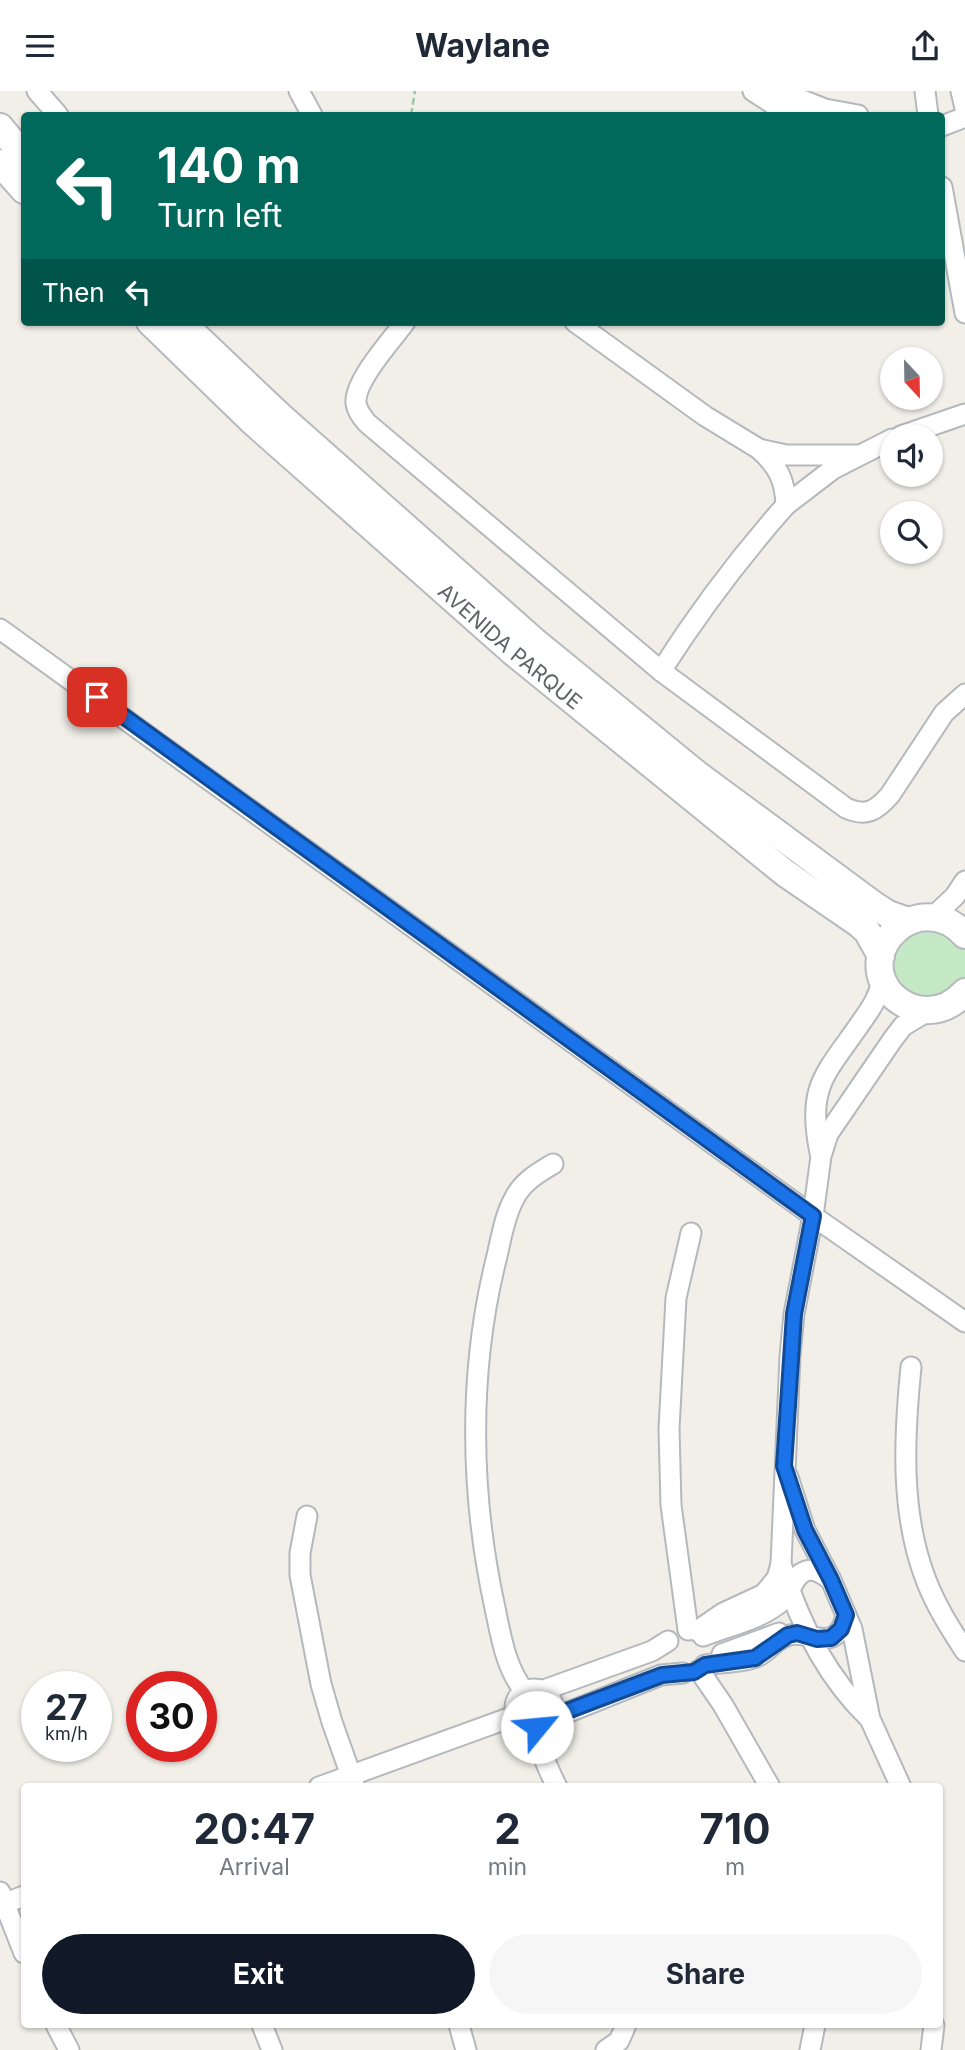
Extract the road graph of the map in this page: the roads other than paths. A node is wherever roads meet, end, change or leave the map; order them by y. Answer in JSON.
{"nodes":[{"id":1,"x":37,"y":91,"type":"edge"},
{"id":2,"x":299,"y":91,"type":"edge"},
{"id":3,"x":753,"y":91,"type":"edge"},
{"id":4,"x":779,"y":91,"type":"edge"},
{"id":5,"x":925,"y":91,"type":"edge"},
{"id":6,"x":961,"y":91,"type":"edge"},
{"id":7,"x":965,"y":108,"type":"edge"},
{"id":8,"x":55,"y":112,"type":"edge"},
{"id":9,"x":310,"y":112,"type":"edge"},
{"id":10,"x":795,"y":112,"type":"edge"},
{"id":11,"x":842,"y":112,"type":"edge"},
{"id":12,"x":928,"y":112,"type":"edge"},
{"id":13,"x":945,"y":116,"type":"edge"},
{"id":14,"x":965,"y":117,"type":"edge"},
{"id":15,"x":945,"y":125,"type":"edge"},
{"id":16,"x":0,"y":127,"type":"edge"},
{"id":17,"x":21,"y":152,"type":"edge"},
{"id":18,"x":0,"y":163,"type":"edge"},
{"id":19,"x":21,"y":187,"type":"edge"},
{"id":20,"x":945,"y":203,"type":"edge"},
{"id":21,"x":965,"y":313,"type":"edge"},
{"id":22,"x":154,"y":326,"type":"edge"},
{"id":23,"x":185,"y":326,"type":"edge"},
{"id":24,"x":402,"y":326,"type":"edge"},
{"id":25,"x":581,"y":326,"type":"edge"},
{"id":26,"x":965,"y":414,"type":"edge"},
{"id":27,"x":936,"y":424,"type":"edge"},
{"id":28,"x":880,"y":444,"type":"edge"},
{"id":29,"x":760,"y":449,"type":"junction"},
{"id":30,"x":857,"y":455,"type":"junction"},
{"id":31,"x":786,"y":505,"type":"junction"},
{"id":32,"x":0,"y":629,"type":"edge"},
{"id":33,"x":661,"y":671,"type":"junction"},
{"id":34,"x":965,"y":694,"type":"edge"},
{"id":35,"x":963,"y":890,"type":"edge"},
{"id":36,"x":921,"y":918,"type":"junction"},
{"id":37,"x":965,"y":935,"type":"edge"},
{"id":38,"x":882,"y":967,"type":"junction"},
{"id":39,"x":951,"y":1004,"type":"edge"},
{"id":40,"x":843,"y":1049,"type":"junction"},
{"id":41,"x":869,"y":1072,"type":"junction"},
{"id":42,"x":821,"y":1156,"type":"junction"},
{"id":43,"x":553,"y":1164,"type":"dead end"},
{"id":44,"x":813,"y":1216,"type":"junction"},
{"id":45,"x":691,"y":1233,"type":"dead end"},
{"id":46,"x":965,"y":1322,"type":"edge"},
{"id":47,"x":911,"y":1367,"type":"dead end"},
{"id":48,"x":784,"y":1466,"type":"junction"},
{"id":49,"x":307,"y":1516,"type":"dead end"},
{"id":50,"x":781,"y":1564,"type":"junction"},
{"id":51,"x":831,"y":1580,"type":"junction"},
{"id":52,"x":789,"y":1591,"type":"junction"},
{"id":53,"x":763,"y":1612,"type":"junction"},
{"id":54,"x":846,"y":1615,"type":"junction"},
{"id":55,"x":696,"y":1632,"type":"junction"},
{"id":56,"x":807,"y":1632,"type":"junction"},
{"id":57,"x":773,"y":1635,"type":"junction"},
{"id":58,"x":668,"y":1641,"type":"junction"},
{"id":59,"x":965,"y":1651,"type":"edge"},
{"id":60,"x":698,"y":1667,"type":"junction"},
{"id":61,"x":533,"y":1692,"type":"junction"},
{"id":62,"x":517,"y":1715,"type":"junction"},
{"id":63,"x":870,"y":1719,"type":"junction"},
{"id":64,"x":543,"y":1723,"type":"junction"},
{"id":65,"x":353,"y":1781,"type":"edge"},
{"id":66,"x":555,"y":1783,"type":"edge"},
{"id":67,"x":768,"y":1783,"type":"edge"},
{"id":68,"x":899,"y":1783,"type":"edge"},
{"id":69,"x":21,"y":1897,"type":"edge"},
{"id":70,"x":1,"y":1900,"type":"edge"},
{"id":71,"x":21,"y":1946,"type":"edge"},
{"id":72,"x":58,"y":2028,"type":"edge"},
{"id":73,"x":263,"y":2028,"type":"edge"},
{"id":74,"x":460,"y":2028,"type":"edge"},
{"id":75,"x":625,"y":2028,"type":"edge"},
{"id":76,"x":814,"y":2028,"type":"edge"},
{"id":77,"x":934,"y":2028,"type":"edge"},
{"id":78,"x":69,"y":2050,"type":"edge"},
{"id":79,"x":272,"y":2050,"type":"edge"},
{"id":80,"x":466,"y":2050,"type":"edge"},
{"id":81,"x":606,"y":2050,"type":"edge"},
{"id":82,"x":810,"y":2050,"type":"edge"},
{"id":83,"x":931,"y":2050,"type":"edge"}],
"edges":[{"from":1,"to":8,"type":"street"},
{"from":2,"to":9,"type":"street"},
{"from":3,"to":10,"type":"street"},
{"from":4,"to":11,"type":"street"},
{"from":5,"to":12,"type":"street"},
{"from":6,"to":7,"type":"street"},
{"from":13,"to":14,"type":"street"},
{"from":14,"to":15,"type":"street"},
{"from":16,"to":17,"type":"street"},
{"from":18,"to":19,"type":"street"},
{"from":20,"to":21,"type":"street"},
{"from":22,"to":38,"type":"street","name":"AVENIDA PARQUE"},
{"from":23,"to":36,"type":"street","name":"AVENIDA PARQUE"},
{"from":24,"to":33,"type":"street"},
{"from":25,"to":29,"type":"street"},
{"from":26,"to":27,"type":"street"},
{"from":28,"to":30,"type":"street"},
{"from":29,"to":30,"type":"street"},
{"from":29,"to":31,"type":"street"},
{"from":30,"to":31,"type":"street"},
{"from":31,"to":33,"type":"street"},
{"from":32,"to":44,"type":"street"},
{"from":33,"to":34,"type":"street"},
{"from":35,"to":36,"type":"street"},
{"from":36,"to":37,"type":"street","name":"AVENIDA PARQUE"},
{"from":36,"to":38,"type":"street"},
{"from":38,"to":39,"type":"street","name":"AVENIDA PARQUE"},
{"from":38,"to":40,"type":"street"},
{"from":39,"to":41,"type":"street"},
{"from":40,"to":41,"type":"street"},
{"from":40,"to":42,"type":"street"},
{"from":41,"to":42,"type":"street"},
{"from":42,"to":44,"type":"street"},
{"from":43,"to":61,"type":"street"},
{"from":44,"to":46,"type":"street"},
{"from":44,"to":48,"type":"street"},
{"from":45,"to":55,"type":"street"},
{"from":47,"to":59,"type":"street"},
{"from":48,"to":50,"type":"street"},
{"from":48,"to":51,"type":"street"},
{"from":49,"to":65,"type":"street"},
{"from":50,"to":52,"type":"street"},
{"from":50,"to":55,"type":"street"},
{"from":51,"to":52,"type":"street"},
{"from":51,"to":54,"type":"street"},
{"from":52,"to":53,"type":"street"},
{"from":52,"to":56,"type":"street"},
{"from":53,"to":55,"type":"street"},
{"from":53,"to":57,"type":"street"},
{"from":54,"to":56,"type":"street"},
{"from":54,"to":63,"type":"street"},
{"from":55,"to":58,"type":"street"},
{"from":55,"to":60,"type":"street"},
{"from":56,"to":57,"type":"street"},
{"from":56,"to":60,"type":"street"},
{"from":56,"to":63,"type":"street"},
{"from":57,"to":60,"type":"street"},
{"from":58,"to":60,"type":"street"},
{"from":58,"to":61,"type":"street"},
{"from":60,"to":64,"type":"street"},
{"from":60,"to":67,"type":"street"},
{"from":61,"to":62,"type":"street"},
{"from":61,"to":64,"type":"street"},
{"from":62,"to":64,"type":"street"},
{"from":62,"to":65,"type":"street"},
{"from":63,"to":68,"type":"street"},
{"from":64,"to":66,"type":"street"},
{"from":69,"to":70,"type":"street"},
{"from":70,"to":71,"type":"street"},
{"from":72,"to":78,"type":"street"},
{"from":73,"to":79,"type":"street"},
{"from":74,"to":80,"type":"street"},
{"from":75,"to":81,"type":"street"},
{"from":76,"to":82,"type":"street"},
{"from":77,"to":83,"type":"street"}]}
